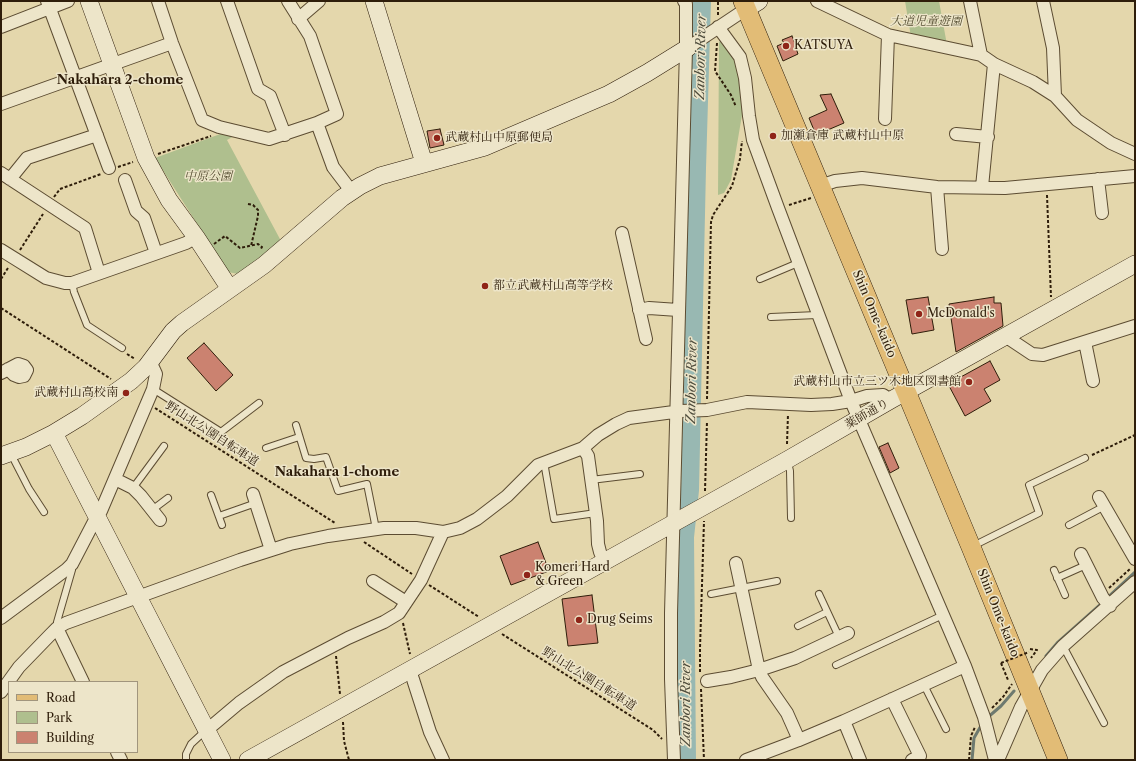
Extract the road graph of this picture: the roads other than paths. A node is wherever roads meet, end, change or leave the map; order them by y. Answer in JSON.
{"nodes":[{"id":1,"x":68,"y":1,"type":"edge"},
{"id":2,"x":89,"y":1,"type":"edge"},
{"id":3,"x":158,"y":1,"type":"edge"},
{"id":4,"x":227,"y":1,"type":"edge"},
{"id":5,"x":288,"y":1,"type":"edge"},
{"id":6,"x":319,"y":1,"type":"edge"},
{"id":7,"x":374,"y":1,"type":"edge"},
{"id":8,"x":684,"y":1,"type":"edge"},
{"id":9,"x":817,"y":1,"type":"edge"},
{"id":10,"x":970,"y":1,"type":"edge"},
{"id":11,"x":1043,"y":1,"type":"edge"},
{"id":12,"x":750,"y":4,"type":"edge"},
{"id":13,"x":48,"y":5,"type":"edge"},
{"id":14,"x":298,"y":19,"type":"junction"},
{"id":15,"x":1,"y":27,"type":"edge"},
{"id":16,"x":717,"y":28,"type":"junction"},
{"id":17,"x":888,"y":35,"type":"junction"},
{"id":18,"x":172,"y":43,"type":"junction"},
{"id":19,"x":687,"y":48,"type":"junction"},
{"id":20,"x":981,"y":55,"type":"junction"},
{"id":21,"x":112,"y":64,"type":"junction"},
{"id":22,"x":994,"y":64,"type":"junction"},
{"id":23,"x":75,"y":77,"type":"junction"},
{"id":24,"x":1055,"y":96,"type":"junction"},
{"id":25,"x":1,"y":104,"type":"edge"},
{"id":26,"x":885,"y":119,"type":"dead end"},
{"id":27,"x":317,"y":123,"type":"junction"},
{"id":28,"x":956,"y":134,"type":"dead end"},
{"id":29,"x":97,"y":135,"type":"junction"},
{"id":30,"x":285,"y":135,"type":"junction"},
{"id":31,"x":988,"y":137,"type":"junction"},
{"id":32,"x":1135,"y":154,"type":"edge"},
{"id":33,"x":424,"y":163,"type":"junction"},
{"id":34,"x":109,"y":168,"type":"dead end"},
{"id":35,"x":6,"y":176,"type":"edge"},
{"id":36,"x":1135,"y":176,"type":"edge"},
{"id":37,"x":1098,"y":179,"type":"junction"},
{"id":38,"x":125,"y":180,"type":"dead end"},
{"id":39,"x":937,"y":187,"type":"junction"},
{"id":40,"x":982,"y":187,"type":"junction"},
{"id":41,"x":822,"y":190,"type":"junction"},
{"id":42,"x":352,"y":192,"type":"junction"},
{"id":43,"x":1102,"y":213,"type":"dead end"},
{"id":44,"x":622,"y":233,"type":"dead end"},
{"id":45,"x":196,"y":237,"type":"junction"},
{"id":46,"x":942,"y":249,"type":"dead end"},
{"id":47,"x":1,"y":250,"type":"edge"},
{"id":48,"x":156,"y":253,"type":"junction"},
{"id":49,"x":798,"y":263,"type":"junction"},
{"id":50,"x":1135,"y":264,"type":"edge"},
{"id":51,"x":99,"y":273,"type":"junction"},
{"id":52,"x":760,"y":278,"type":"dead end"},
{"id":53,"x":72,"y":283,"type":"junction"},
{"id":54,"x":230,"y":288,"type":"junction"},
{"id":55,"x":640,"y":310,"type":"junction"},
{"id":56,"x":678,"y":310,"type":"junction"},
{"id":57,"x":817,"y":315,"type":"junction"},
{"id":58,"x":771,"y":317,"type":"dead end"},
{"id":59,"x":1135,"y":326,"type":"edge"},
{"id":60,"x":1005,"y":336,"type":"junction"},
{"id":61,"x":646,"y":339,"type":"dead end"},
{"id":62,"x":1085,"y":342,"type":"junction"},
{"id":63,"x":122,"y":348,"type":"road end"},
{"id":64,"x":145,"y":362,"type":"junction"},
{"id":65,"x":1093,"y":381,"type":"dead end"},
{"id":66,"x":153,"y":389,"type":"junction"},
{"id":67,"x":899,"y":396,"type":"junction"},
{"id":68,"x":851,"y":401,"type":"junction"},
{"id":69,"x":260,"y":403,"type":"dead end"},
{"id":70,"x":679,"y":411,"type":"junction"},
{"id":71,"x":859,"y":418,"type":"junction"},
{"id":72,"x":296,"y":425,"type":"dead end"},
{"id":73,"x":54,"y":433,"type":"junction"},
{"id":74,"x":299,"y":437,"type":"junction"},
{"id":75,"x":164,"y":446,"type":"dead end"},
{"id":76,"x":266,"y":448,"type":"dead end"},
{"id":77,"x":583,"y":448,"type":"junction"},
{"id":78,"x":6,"y":454,"type":"edge"},
{"id":79,"x":787,"y":455,"type":"junction"},
{"id":80,"x":1085,"y":458,"type":"road end"},
{"id":81,"x":544,"y":462,"type":"junction"},
{"id":82,"x":640,"y":474,"type":"dead end"},
{"id":83,"x":115,"y":478,"type":"junction"},
{"id":84,"x":591,"y":480,"type":"junction"},
{"id":85,"x":133,"y":488,"type":"junction"},
{"id":86,"x":211,"y":495,"type":"dead end"},
{"id":87,"x":168,"y":498,"type":"dead end"},
{"id":88,"x":255,"y":498,"type":"joint"},
{"id":89,"x":1101,"y":502,"type":"joint"},
{"id":90,"x":152,"y":510,"type":"junction"},
{"id":91,"x":44,"y":512,"type":"dead end"},
{"id":92,"x":596,"y":513,"type":"junction"},
{"id":93,"x":97,"y":516,"type":"junction"},
{"id":94,"x":219,"y":516,"type":"junction"},
{"id":95,"x":791,"y":518,"type":"dead end"},
{"id":96,"x":160,"y":520,"type":"dead end"},
{"id":97,"x":675,"y":522,"type":"junction"},
{"id":98,"x":222,"y":525,"type":"dead end"},
{"id":99,"x":1069,"y":525,"type":"dead end"},
{"id":100,"x":376,"y":529,"type":"junction"},
{"id":101,"x":443,"y":532,"type":"junction"},
{"id":102,"x":971,"y":547,"type":"junction"},
{"id":103,"x":271,"y":550,"type":"junction"},
{"id":104,"x":1083,"y":559,"type":"joint"},
{"id":105,"x":1135,"y":559,"type":"edge"},
{"id":106,"x":604,"y":562,"type":"junction"},
{"id":107,"x":736,"y":563,"type":"dead end"},
{"id":108,"x":72,"y":564,"type":"junction"},
{"id":109,"x":1054,"y":570,"type":"dead end"},
{"id":110,"x":1058,"y":578,"type":"junction"},
{"id":111,"x":373,"y":581,"type":"dead end"},
{"id":112,"x":777,"y":581,"type":"dead end"},
{"id":113,"x":1135,"y":582,"type":"edge"},
{"id":114,"x":741,"y":588,"type":"junction"},
{"id":115,"x":711,"y":594,"type":"dead end"},
{"id":116,"x":819,"y":594,"type":"dead end"},
{"id":117,"x":1065,"y":595,"type":"dead end"},
{"id":118,"x":138,"y":597,"type":"junction"},
{"id":119,"x":1106,"y":602,"type":"junction"},
{"id":120,"x":403,"y":608,"type":"junction"},
{"id":121,"x":828,"y":612,"type":"junction"},
{"id":122,"x":943,"y":615,"type":"junction"},
{"id":123,"x":2,"y":616,"type":"edge"},
{"id":124,"x":798,"y":626,"type":"dead end"},
{"id":125,"x":57,"y":628,"type":"junction"},
{"id":126,"x":844,"y":635,"type":"joint"},
{"id":127,"x":1063,"y":646,"type":"junction"},
{"id":128,"x":836,"y":665,"type":"dead end"},
{"id":129,"x":965,"y":666,"type":"junction"},
{"id":130,"x":413,"y":668,"type":"junction"},
{"id":131,"x":759,"y":670,"type":"junction"},
{"id":132,"x":702,"y":680,"type":"road end"},
{"id":133,"x":9,"y":681,"type":"edge"},
{"id":134,"x":83,"y":681,"type":"edge"},
{"id":135,"x":8,"y":682,"type":"edge"},
{"id":136,"x":924,"y":685,"type":"junction"},
{"id":137,"x":1022,"y":686,"type":"junction"},
{"id":138,"x":1,"y":692,"type":"edge"},
{"id":139,"x":892,"y":699,"type":"junction"},
{"id":140,"x":844,"y":721,"type":"junction"},
{"id":141,"x":1104,"y":723,"type":"dead end"},
{"id":142,"x":946,"y":729,"type":"dead end"},
{"id":143,"x":207,"y":730,"type":"junction"},
{"id":144,"x":798,"y":740,"type":"junction"},
{"id":145,"x":186,"y":760,"type":"edge"},
{"id":146,"x":222,"y":760,"type":"edge"},
{"id":147,"x":248,"y":760,"type":"edge"},
{"id":148,"x":443,"y":760,"type":"edge"},
{"id":149,"x":674,"y":760,"type":"edge"},
{"id":150,"x":746,"y":760,"type":"edge"},
{"id":151,"x":860,"y":760,"type":"edge"},
{"id":152,"x":912,"y":760,"type":"edge"},
{"id":153,"x":994,"y":760,"type":"edge"},
{"id":154,"x":998,"y":760,"type":"edge"},
{"id":155,"x":1058,"y":760,"type":"edge"}],
"edges":[{"from":1,"to":13,"type":"street"},
{"from":2,"to":21,"type":"street"},
{"from":3,"to":18,"type":"street"},
{"from":4,"to":30,"type":"street"},
{"from":5,"to":14,"type":"street"},
{"from":6,"to":14,"type":"street"},
{"from":7,"to":33,"type":"street"},
{"from":8,"to":19,"type":"street"},
{"from":9,"to":17,"type":"street"},
{"from":10,"to":20,"type":"street"},
{"from":11,"to":24,"type":"street"},
{"from":12,"to":16,"type":"street"},
{"from":12,"to":41,"type":"main road","name":"Shin Ome-kaido"},
{"from":13,"to":15,"type":"street"},
{"from":13,"to":23,"type":"street"},
{"from":14,"to":27,"type":"street"},
{"from":16,"to":19,"type":"street"},
{"from":16,"to":49,"type":"street"},
{"from":17,"to":20,"type":"street"},
{"from":17,"to":26,"type":"street"},
{"from":18,"to":21,"type":"street"},
{"from":18,"to":30,"type":"street"},
{"from":19,"to":33,"type":"street"},
{"from":19,"to":56,"type":"street"},
{"from":20,"to":22,"type":"street"},
{"from":21,"to":23,"type":"street"},
{"from":21,"to":45,"type":"street"},
{"from":22,"to":24,"type":"street"},
{"from":22,"to":31,"type":"street"},
{"from":23,"to":25,"type":"street"},
{"from":23,"to":29,"type":"street"},
{"from":24,"to":32,"type":"street"},
{"from":27,"to":30,"type":"street"},
{"from":27,"to":42,"type":"street"},
{"from":28,"to":31,"type":"street"},
{"from":29,"to":34,"type":"street"},
{"from":29,"to":35,"type":"street"},
{"from":31,"to":40,"type":"street"},
{"from":33,"to":42,"type":"street"},
{"from":35,"to":51,"type":"street"},
{"from":36,"to":37,"type":"street"},
{"from":37,"to":40,"type":"street"},
{"from":37,"to":43,"type":"street"},
{"from":38,"to":48,"type":"street"},
{"from":39,"to":40,"type":"street"},
{"from":39,"to":41,"type":"street"},
{"from":39,"to":46,"type":"street"},
{"from":41,"to":67,"type":"main road","name":"Shin Ome-kaido"},
{"from":42,"to":54,"type":"street"},
{"from":44,"to":55,"type":"street"},
{"from":45,"to":48,"type":"street"},
{"from":45,"to":54,"type":"street"},
{"from":47,"to":53,"type":"street"},
{"from":48,"to":51,"type":"street"},
{"from":49,"to":52,"type":"lane"},
{"from":49,"to":57,"type":"street"},
{"from":50,"to":60,"type":"street","name":"薬師通り"},
{"from":51,"to":53,"type":"street"},
{"from":53,"to":63,"type":"lane"},
{"from":54,"to":64,"type":"street"},
{"from":55,"to":56,"type":"street"},
{"from":55,"to":61,"type":"street"},
{"from":56,"to":70,"type":"street"},
{"from":57,"to":58,"type":"lane"},
{"from":57,"to":68,"type":"street"},
{"from":59,"to":62,"type":"street"},
{"from":60,"to":62,"type":"street"},
{"from":60,"to":67,"type":"street","name":"薬師通り"},
{"from":62,"to":65,"type":"street"},
{"from":64,"to":66,"type":"street"},
{"from":64,"to":73,"type":"street"},
{"from":66,"to":69,"type":"lane"},
{"from":66,"to":83,"type":"street"},
{"from":67,"to":68,"type":"street"},
{"from":67,"to":71,"type":"street","name":"薬師通り"},
{"from":67,"to":102,"type":"main road","name":"Shin Ome-kaido"},
{"from":68,"to":70,"type":"street"},
{"from":68,"to":71,"type":"street"},
{"from":70,"to":77,"type":"street"},
{"from":70,"to":97,"type":"street"},
{"from":71,"to":79,"type":"street","name":"薬師通り"},
{"from":71,"to":122,"type":"street"},
{"from":72,"to":74,"type":"lane"},
{"from":73,"to":78,"type":"street"},
{"from":73,"to":93,"type":"street"},
{"from":74,"to":76,"type":"lane"},
{"from":74,"to":100,"type":"lane"},
{"from":75,"to":85,"type":"lane"},
{"from":77,"to":81,"type":"street"},
{"from":77,"to":84,"type":"street"},
{"from":78,"to":91,"type":"lane"},
{"from":79,"to":95,"type":"lane"},
{"from":79,"to":97,"type":"street","name":"薬師通り"},
{"from":80,"to":102,"type":"lane"},
{"from":81,"to":92,"type":"lane"},
{"from":81,"to":101,"type":"street"},
{"from":82,"to":84,"type":"lane"},
{"from":83,"to":85,"type":"street"},
{"from":83,"to":93,"type":"street"},
{"from":84,"to":92,"type":"street"},
{"from":85,"to":90,"type":"street"},
{"from":86,"to":94,"type":"lane"},
{"from":87,"to":90,"type":"lane"},
{"from":88,"to":94,"type":"lane"},
{"from":88,"to":103,"type":"street"},
{"from":89,"to":99,"type":"lane"},
{"from":89,"to":105,"type":"street"},
{"from":90,"to":96,"type":"street"},
{"from":92,"to":106,"type":"street"},
{"from":93,"to":108,"type":"street"},
{"from":93,"to":118,"type":"street"},
{"from":94,"to":98,"type":"lane"},
{"from":97,"to":106,"type":"street","name":"薬師通り"},
{"from":97,"to":149,"type":"street"},
{"from":100,"to":101,"type":"street"},
{"from":100,"to":103,"type":"street"},
{"from":101,"to":120,"type":"street"},
{"from":102,"to":137,"type":"main road","name":"Shin Ome-kaido"},
{"from":103,"to":118,"type":"street"},
{"from":104,"to":110,"type":"lane"},
{"from":104,"to":119,"type":"street"},
{"from":106,"to":130,"type":"street","name":"薬師通り"},
{"from":107,"to":114,"type":"street"},
{"from":108,"to":123,"type":"street"},
{"from":108,"to":125,"type":"lane"},
{"from":109,"to":110,"type":"lane"},
{"from":110,"to":117,"type":"lane"},
{"from":111,"to":120,"type":"street"},
{"from":112,"to":114,"type":"lane"},
{"from":113,"to":119,"type":"street"},
{"from":114,"to":115,"type":"lane"},
{"from":114,"to":131,"type":"street"},
{"from":116,"to":121,"type":"lane"},
{"from":118,"to":125,"type":"street"},
{"from":118,"to":143,"type":"street"},
{"from":119,"to":127,"type":"street"},
{"from":120,"to":143,"type":"street"},
{"from":121,"to":124,"type":"lane"},
{"from":121,"to":126,"type":"lane"},
{"from":122,"to":128,"type":"lane"},
{"from":122,"to":129,"type":"street"},
{"from":125,"to":133,"type":"street"},
{"from":125,"to":134,"type":"street"},
{"from":126,"to":131,"type":"street"},
{"from":127,"to":137,"type":"street"},
{"from":127,"to":141,"type":"lane"},
{"from":129,"to":136,"type":"street"},
{"from":129,"to":153,"type":"street"},
{"from":130,"to":147,"type":"street","name":"薬師通り"},
{"from":130,"to":148,"type":"street"},
{"from":131,"to":132,"type":"street"},
{"from":131,"to":144,"type":"street"},
{"from":135,"to":138,"type":"street"},
{"from":136,"to":139,"type":"street"},
{"from":136,"to":142,"type":"lane"},
{"from":137,"to":154,"type":"street"},
{"from":137,"to":155,"type":"main road","name":"Shin Ome-kaido"},
{"from":139,"to":140,"type":"street"},
{"from":139,"to":152,"type":"street"},
{"from":140,"to":144,"type":"street"},
{"from":140,"to":151,"type":"street"},
{"from":143,"to":145,"type":"lane"},
{"from":143,"to":146,"type":"street"},
{"from":144,"to":150,"type":"street"}]}
